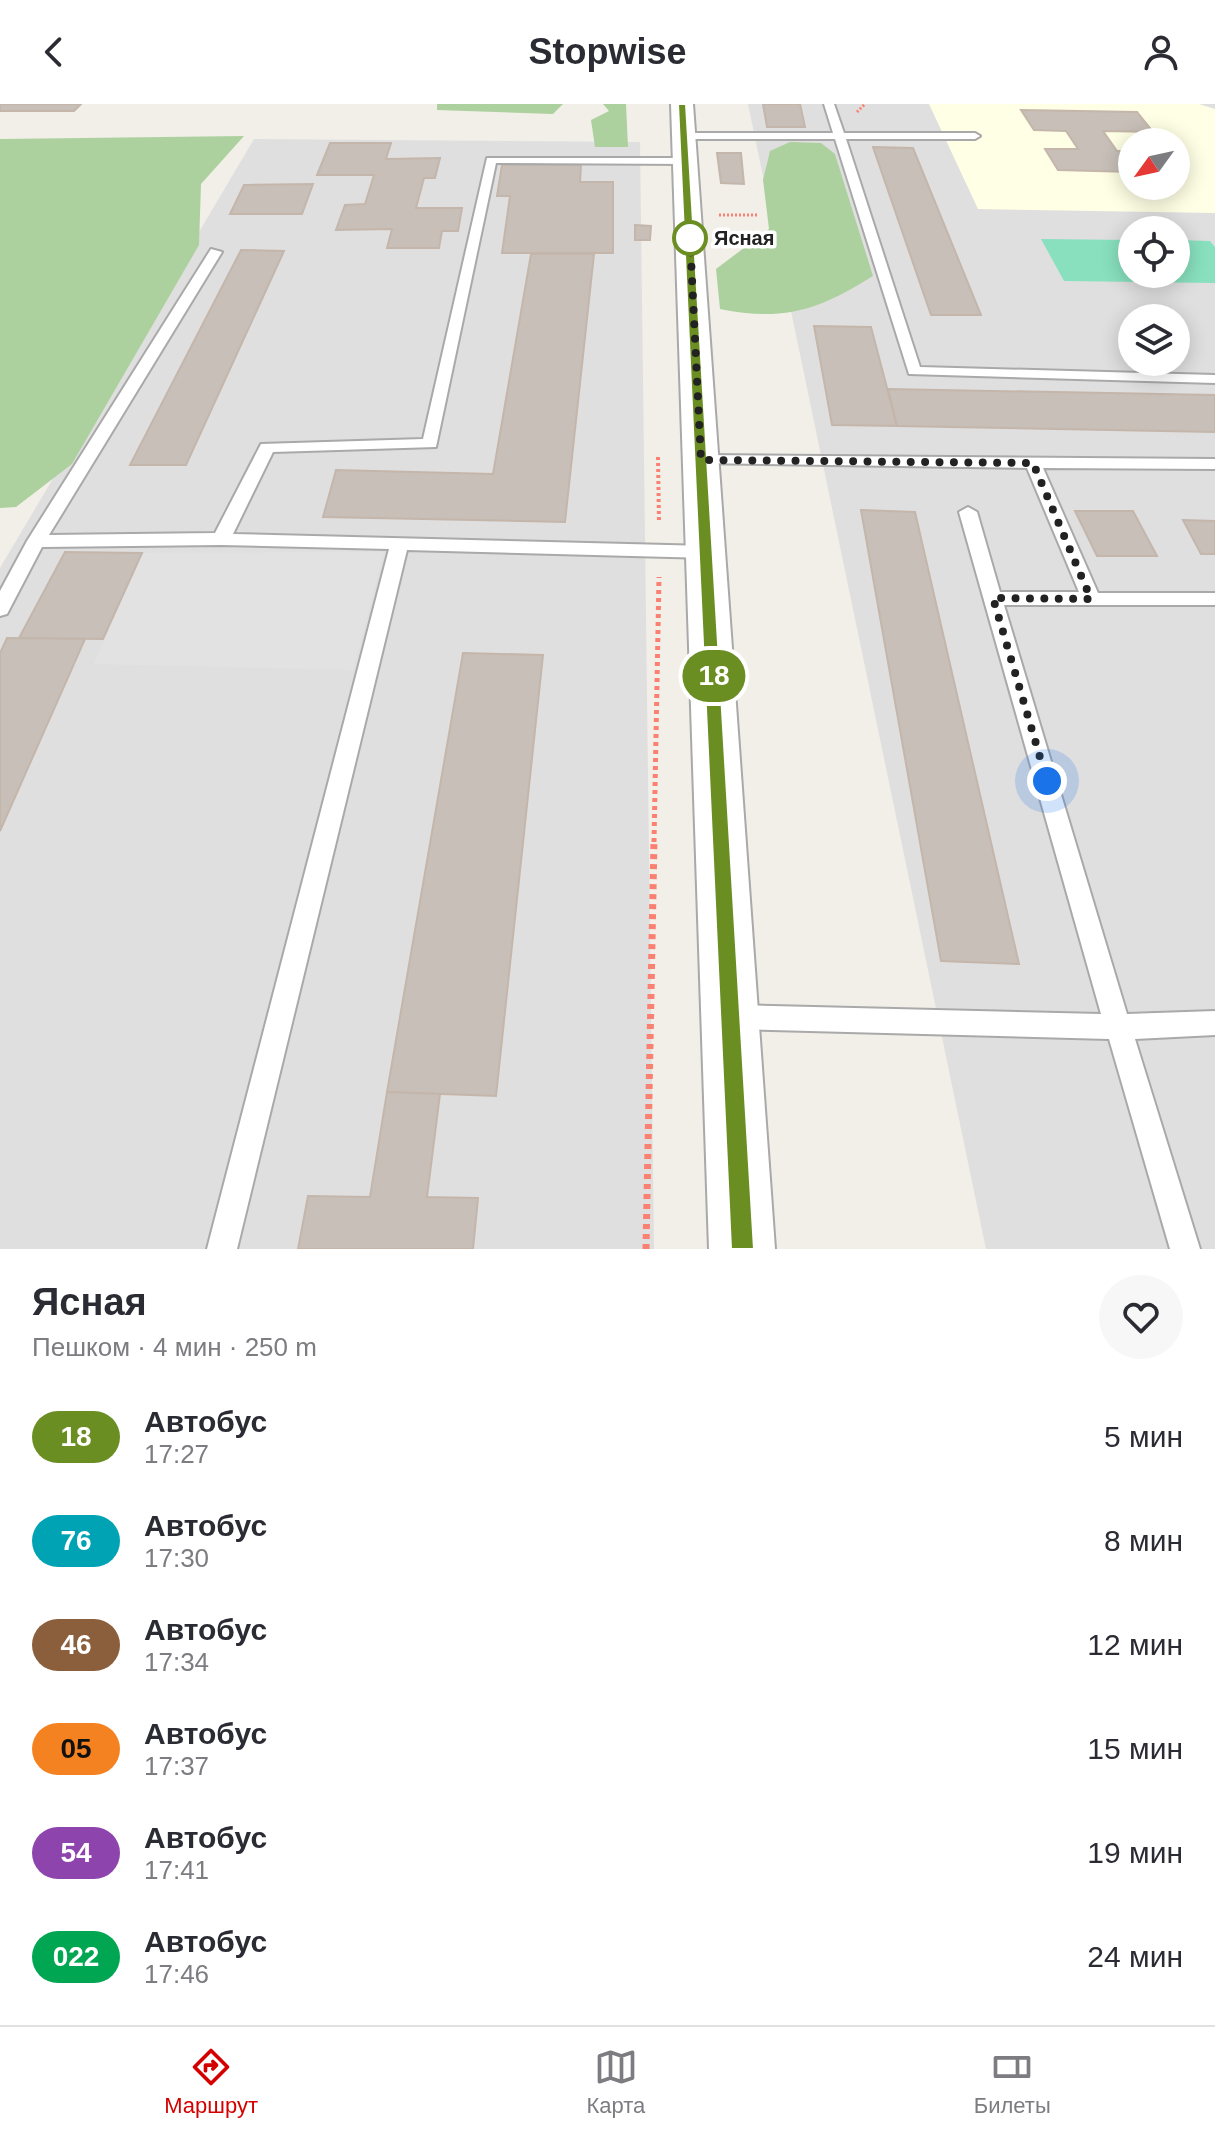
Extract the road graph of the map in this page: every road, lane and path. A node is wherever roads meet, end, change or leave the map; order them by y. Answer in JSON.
{"nodes":[{"id":1,"x":829,"y":104,"type":"edge"},
{"id":2,"x":684,"y":134,"type":"edge"},
{"id":3,"x":838,"y":136,"type":"junction"},
{"id":4,"x":975,"y":136,"type":"dead end"},
{"id":5,"x":216,"y":252,"type":"dead end"},
{"id":6,"x":1215,"y":379,"type":"edge"},
{"id":7,"x":658,"y":455,"type":"dead end"},
{"id":8,"x":701,"y":460,"type":"junction"},
{"id":9,"x":1033,"y":463,"type":"junction"},
{"id":10,"x":1215,"y":464,"type":"edge"},
{"id":11,"x":968,"y":512,"type":"dead end"},
{"id":12,"x":221,"y":539,"type":"junction"},
{"id":13,"x":36,"y":541,"type":"junction"},
{"id":14,"x":400,"y":543,"type":"junction"},
{"id":15,"x":659,"y":550,"type":"junction"},
{"id":16,"x":708,"y":552,"type":"junction"},
{"id":17,"x":993,"y":598,"type":"junction"},
{"id":18,"x":1091,"y":599,"type":"junction"},
{"id":19,"x":1215,"y":599,"type":"edge"},
{"id":20,"x":0,"y":609,"type":"edge"},
{"id":21,"x":730,"y":1017,"type":"junction"},
{"id":22,"x":1215,"y":1023,"type":"edge"},
{"id":23,"x":1118,"y":1027,"type":"junction"},
{"id":24,"x":222,"y":1249,"type":"edge"},
{"id":25,"x":646,"y":1249,"type":"edge"},
{"id":26,"x":742,"y":1249,"type":"edge"},
{"id":27,"x":1185,"y":1249,"type":"edge"}],
"edges":[{"from":1,"to":3,"type":"lane"},
{"from":2,"to":3,"type":"lane"},
{"from":2,"to":8,"type":"street"},
{"from":2,"to":12,"type":"lane"},
{"from":3,"to":4,"type":"lane"},
{"from":3,"to":6,"type":"lane"},
{"from":5,"to":13,"type":"lane"},
{"from":7,"to":15,"type":"path"},
{"from":8,"to":9,"type":"lane"},
{"from":8,"to":16,"type":"street"},
{"from":9,"to":10,"type":"lane"},
{"from":9,"to":18,"type":"lane"},
{"from":11,"to":17,"type":"lane"},
{"from":12,"to":13,"type":"lane"},
{"from":12,"to":14,"type":"lane"},
{"from":13,"to":20,"type":"lane"},
{"from":14,"to":15,"type":"lane"},
{"from":14,"to":24,"type":"lane"},
{"from":15,"to":16,"type":"lane"},
{"from":15,"to":25,"type":"path"},
{"from":16,"to":21,"type":"street"},
{"from":17,"to":18,"type":"lane"},
{"from":17,"to":23,"type":"lane"},
{"from":18,"to":19,"type":"lane"},
{"from":21,"to":23,"type":"lane"},
{"from":21,"to":26,"type":"street"},
{"from":22,"to":23,"type":"lane"},
{"from":23,"to":27,"type":"lane"}]}
